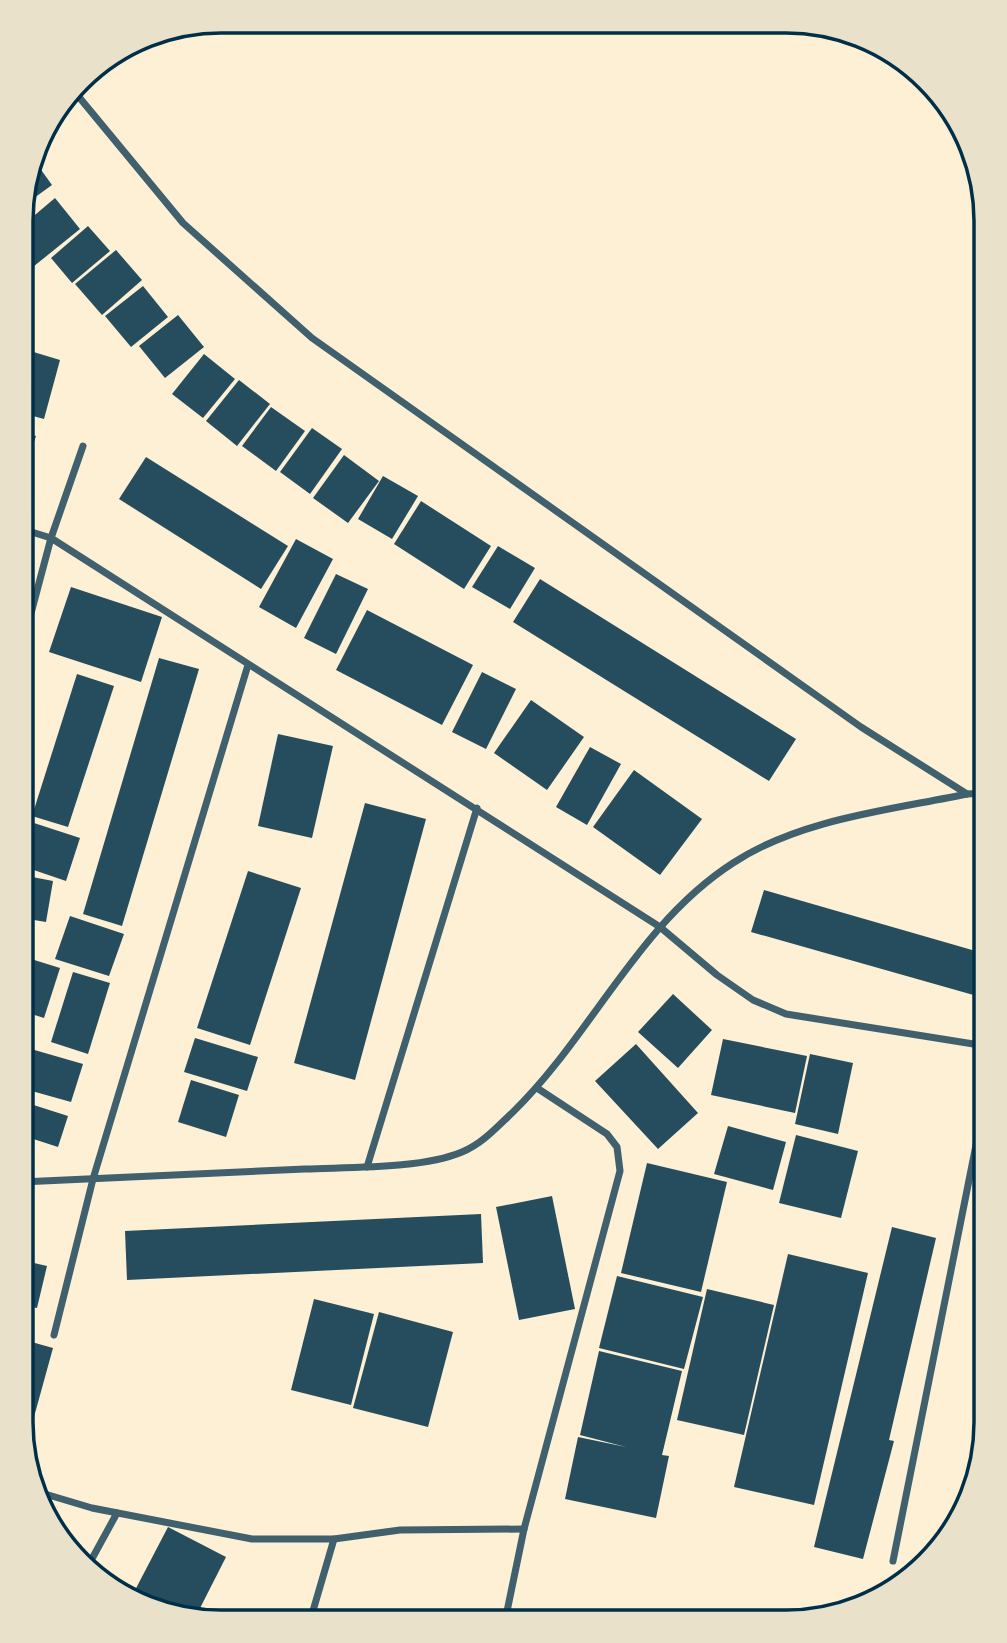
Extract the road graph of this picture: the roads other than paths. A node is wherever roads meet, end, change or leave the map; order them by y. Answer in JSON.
{"nodes":[{"id":1,"x":80,"y":98,"type":"edge"},
{"id":2,"x":83,"y":446,"type":"dead end"},
{"id":3,"x":33,"y":532,"type":"edge"},
{"id":4,"x":51,"y":538,"type":"junction"},
{"id":5,"x":33,"y":606,"type":"edge"},
{"id":6,"x":248,"y":665,"type":"junction"},
{"id":7,"x":967,"y":794,"type":"junction"},
{"id":8,"x":974,"y":794,"type":"edge"},
{"id":9,"x":477,"y":808,"type":"junction"},
{"id":10,"x":660,"y":927,"type":"junction"},
{"id":11,"x":973,"y":1043,"type":"edge"},
{"id":12,"x":537,"y":1088,"type":"junction"},
{"id":13,"x":973,"y":1159,"type":"edge"},
{"id":14,"x":367,"y":1167,"type":"junction"},
{"id":15,"x":93,"y":1179,"type":"junction"},
{"id":16,"x":33,"y":1182,"type":"edge"},
{"id":17,"x":54,"y":1335,"type":"dead end"},
{"id":18,"x":48,"y":1495,"type":"edge"},
{"id":19,"x":117,"y":1513,"type":"junction"},
{"id":20,"x":524,"y":1529,"type":"junction"},
{"id":21,"x":334,"y":1539,"type":"junction"},
{"id":22,"x":92,"y":1558,"type":"edge"},
{"id":23,"x":893,"y":1561,"type":"dead end"},
{"id":24,"x":313,"y":1610,"type":"edge"},
{"id":25,"x":507,"y":1610,"type":"edge"}],
"edges":[{"from":1,"to":7,"type":"street"},
{"from":2,"to":4,"type":"street"},
{"from":3,"to":4,"type":"street"},
{"from":4,"to":5,"type":"street"},
{"from":4,"to":6,"type":"street"},
{"from":6,"to":9,"type":"street"},
{"from":6,"to":15,"type":"street"},
{"from":7,"to":8,"type":"street"},
{"from":7,"to":10,"type":"street"},
{"from":9,"to":10,"type":"street"},
{"from":9,"to":14,"type":"street"},
{"from":10,"to":11,"type":"street"},
{"from":10,"to":12,"type":"street"},
{"from":12,"to":14,"type":"street"},
{"from":12,"to":20,"type":"street"},
{"from":13,"to":23,"type":"street"},
{"from":14,"to":15,"type":"street"},
{"from":15,"to":16,"type":"street"},
{"from":15,"to":17,"type":"street"},
{"from":18,"to":19,"type":"street"},
{"from":19,"to":21,"type":"street"},
{"from":19,"to":22,"type":"street"},
{"from":20,"to":21,"type":"street"},
{"from":20,"to":25,"type":"street"},
{"from":21,"to":24,"type":"street"}]}
